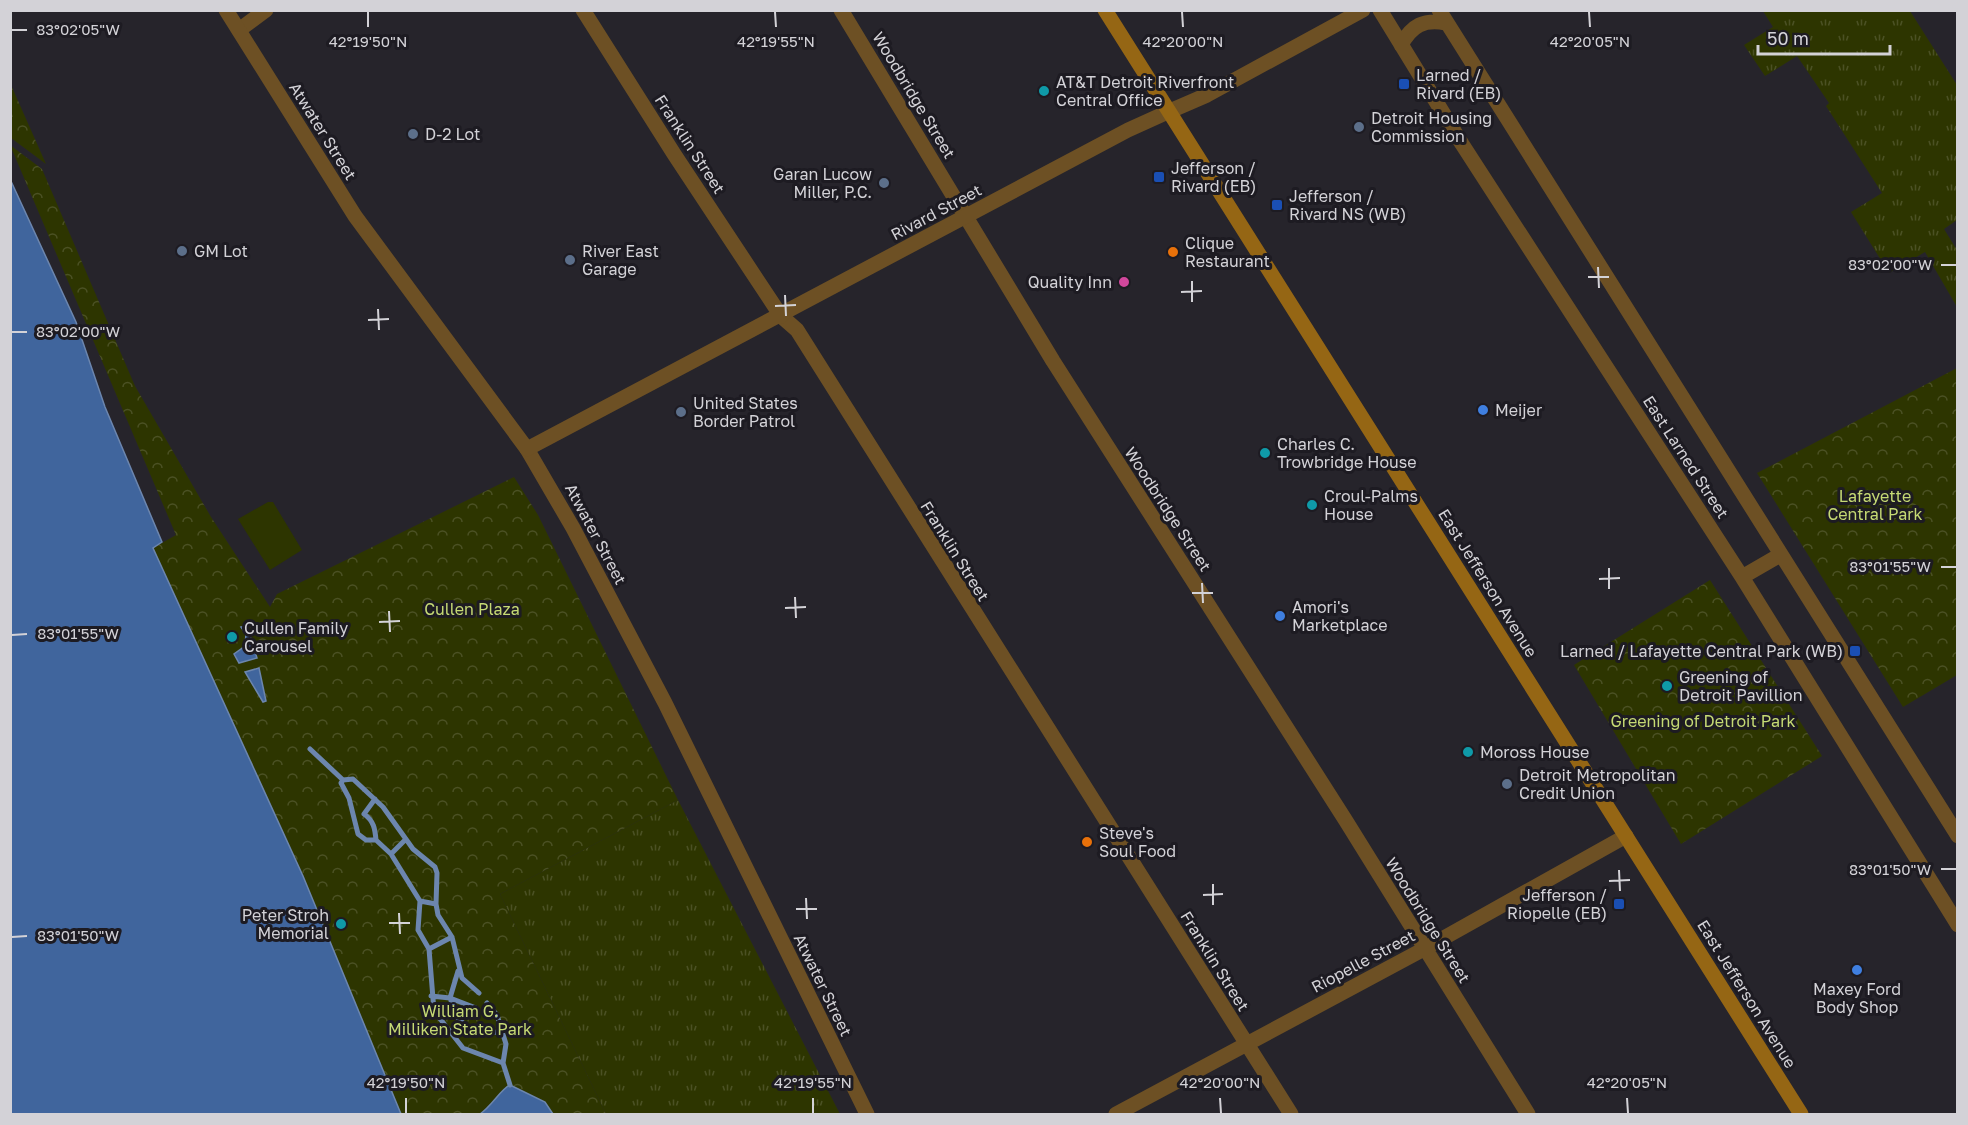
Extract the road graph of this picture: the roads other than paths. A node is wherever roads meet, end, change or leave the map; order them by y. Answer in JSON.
{"nodes":[{"id":1,"x":226,"y":10,"type":"edge"},
{"id":2,"x":266,"y":10,"type":"edge"},
{"id":3,"x":584,"y":10,"type":"edge"},
{"id":4,"x":841,"y":10,"type":"edge"},
{"id":5,"x":1105,"y":10,"type":"edge"},
{"id":6,"x":1363,"y":10,"type":"edge"},
{"id":7,"x":1380,"y":10,"type":"edge"},
{"id":8,"x":1443,"y":16,"type":"edge"},
{"id":9,"x":239,"y":30,"type":"junction"},
{"id":10,"x":1401,"y":45,"type":"junction"},
{"id":11,"x":1170,"y":111,"type":"junction"},
{"id":12,"x":966,"y":215,"type":"junction"},
{"id":13,"x":781,"y":316,"type":"junction"},
{"id":14,"x":527,"y":449,"type":"junction"},
{"id":15,"x":1780,"y":555,"type":"junction"},
{"id":16,"x":1742,"y":577,"type":"junction"},
{"id":17,"x":1626,"y":836,"type":"junction"},
{"id":18,"x":1958,"y":837,"type":"edge"},
{"id":19,"x":1958,"y":925,"type":"edge"},
{"id":20,"x":1424,"y":949,"type":"junction"},
{"id":21,"x":1246,"y":1044,"type":"junction"},
{"id":22,"x":867,"y":1114,"type":"edge"},
{"id":23,"x":1116,"y":1114,"type":"edge"},
{"id":24,"x":1291,"y":1114,"type":"edge"},
{"id":25,"x":1528,"y":1114,"type":"edge"},
{"id":26,"x":1801,"y":1114,"type":"edge"}],
"edges":[{"from":1,"to":9,"type":"street","name":"Atwater Street"},
{"from":2,"to":9,"type":"street"},
{"from":3,"to":13,"type":"street","name":"Franklin Street"},
{"from":4,"to":12,"type":"street","name":"Woodbridge Street"},
{"from":5,"to":11,"type":"main road","name":"East Jefferson Avenue"},
{"from":6,"to":11,"type":"street","name":"Rivard Street"},
{"from":7,"to":10,"type":"street","name":"East Larned Street"},
{"from":8,"to":10,"type":"street"},
{"from":8,"to":15,"type":"street","name":"East Larned Street"},
{"from":9,"to":14,"type":"street","name":"Atwater Street"},
{"from":10,"to":16,"type":"street","name":"East Larned Street"},
{"from":11,"to":12,"type":"street","name":"Rivard Street"},
{"from":11,"to":17,"type":"main road","name":"East Jefferson Avenue"},
{"from":12,"to":13,"type":"street","name":"Rivard Street"},
{"from":12,"to":20,"type":"street","name":"Woodbridge Street"},
{"from":13,"to":14,"type":"street","name":"Rivard Street"},
{"from":13,"to":21,"type":"street","name":"Franklin Street"},
{"from":14,"to":22,"type":"street","name":"Atwater Street"},
{"from":15,"to":16,"type":"street"},
{"from":15,"to":18,"type":"street","name":"East Larned Street"},
{"from":16,"to":19,"type":"street","name":"East Larned Street"},
{"from":17,"to":20,"type":"street","name":"Riopelle Street"},
{"from":17,"to":26,"type":"main road","name":"East Jefferson Avenue"},
{"from":20,"to":21,"type":"street","name":"Riopelle Street"},
{"from":20,"to":25,"type":"street","name":"Woodbridge Street"},
{"from":21,"to":23,"type":"street","name":"Riopelle Street"},
{"from":21,"to":24,"type":"street","name":"Franklin Street"}]}
